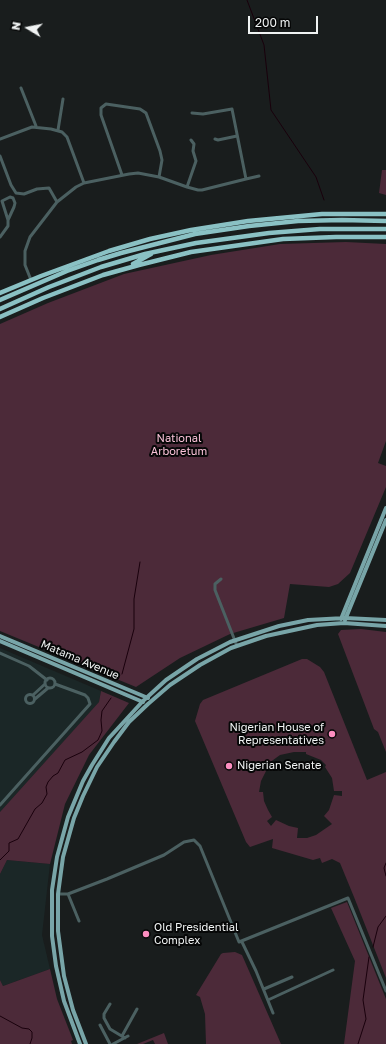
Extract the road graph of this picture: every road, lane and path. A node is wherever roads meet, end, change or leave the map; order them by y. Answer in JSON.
{"nodes":[{"id":1,"x":21,"y":88,"type":"dead end"},
{"id":2,"x":63,"y":99,"type":"dead end"},
{"id":3,"x":192,"y":113,"type":"dead end"},
{"id":4,"x":36,"y":126,"type":"junction"},
{"id":5,"x":58,"y":130,"type":"junction"},
{"id":6,"x":237,"y":136,"type":"junction"},
{"id":7,"x":0,"y":139,"type":"edge"},
{"id":8,"x":215,"y":139,"type":"dead end"},
{"id":9,"x":191,"y":140,"type":"dead end"},
{"id":10,"x":0,"y":156,"type":"edge"},
{"id":11,"x":122,"y":175,"type":"junction"},
{"id":12,"x":259,"y":176,"type":"dead end"},
{"id":13,"x":159,"y":177,"type":"junction"},
{"id":14,"x":246,"y":179,"type":"junction"},
{"id":15,"x":84,"y":183,"type":"junction"},
{"id":16,"x":187,"y":187,"type":"junction"},
{"id":17,"x":57,"y":202,"type":"junction"},
{"id":18,"x":386,"y":214,"type":"edge"},
{"id":19,"x":8,"y":220,"type":"junction"},
{"id":20,"x":386,"y":220,"type":"edge"},
{"id":21,"x":263,"y":224,"type":"junction"},
{"id":22,"x":249,"y":226,"type":"junction"},
{"id":23,"x":386,"y":229,"type":"edge"},
{"id":24,"x":265,"y":233,"type":"junction"},
{"id":25,"x":251,"y":235,"type":"junction"},
{"id":26,"x":0,"y":237,"type":"edge"},
{"id":27,"x":386,"y":237,"type":"edge"},
{"id":28,"x":182,"y":238,"type":"junction"},
{"id":29,"x":150,"y":239,"type":"junction"},
{"id":30,"x":156,"y":252,"type":"junction"},
{"id":31,"x":125,"y":269,"type":"junction"},
{"id":32,"x":31,"y":280,"type":"junction"},
{"id":33,"x":0,"y":292,"type":"edge"},
{"id":34,"x":0,"y":300,"type":"edge"},
{"id":35,"x":0,"y":309,"type":"edge"},
{"id":36,"x":0,"y":318,"type":"edge"},
{"id":37,"x":386,"y":508,"type":"edge"},
{"id":38,"x":386,"y":520,"type":"edge"},
{"id":39,"x":221,"y":578,"type":"dead end"},
{"id":40,"x":346,"y":610,"type":"junction"},
{"id":41,"x":343,"y":618,"type":"junction"},
{"id":42,"x":354,"y":618,"type":"junction"},
{"id":43,"x":331,"y":619,"type":"junction"},
{"id":44,"x":386,"y":620,"type":"edge"},
{"id":45,"x":342,"y":623,"type":"junction"},
{"id":46,"x":386,"y":626,"type":"edge"},
{"id":47,"x":0,"y":636,"type":"edge"},
{"id":48,"x":0,"y":641,"type":"edge"},
{"id":49,"x":235,"y":641,"type":"junction"},
{"id":50,"x":10,"y":643,"type":"junction"},
{"id":51,"x":237,"y":646,"type":"junction"},
{"id":52,"x":0,"y":653,"type":"edge"},
{"id":53,"x":47,"y":680,"type":"junction"},
{"id":54,"x":55,"y":684,"type":"junction"},
{"id":55,"x":46,"y":686,"type":"junction"},
{"id":56,"x":33,"y":695,"type":"junction"},
{"id":57,"x":133,"y":697,"type":"junction"},
{"id":58,"x":147,"y":697,"type":"junction"},
{"id":59,"x":35,"y":699,"type":"junction"},
{"id":60,"x":152,"y":700,"type":"junction"},
{"id":61,"x":143,"y":701,"type":"junction"},
{"id":62,"x":148,"y":704,"type":"junction"},
{"id":63,"x":134,"y":710,"type":"junction"},
{"id":64,"x":0,"y":805,"type":"edge"},
{"id":65,"x":58,"y":894,"type":"junction"},
{"id":66,"x":68,"y":894,"type":"junction"},
{"id":67,"x":79,"y":921,"type":"dead end"},
{"id":68,"x":242,"y":942,"type":"junction"},
{"id":69,"x":333,"y":970,"type":"dead end"},
{"id":70,"x":292,"y":977,"type":"dead end"},
{"id":71,"x":264,"y":989,"type":"junction"},
{"id":72,"x":386,"y":991,"type":"edge"},
{"id":73,"x":268,"y":1000,"type":"junction"},
{"id":74,"x":110,"y":1004,"type":"dead end"},
{"id":75,"x":137,"y":1009,"type":"dead end"},
{"id":76,"x":273,"y":1013,"type":"dead end"},
{"id":77,"x":100,"y":1025,"type":"dead end"},
{"id":78,"x":125,"y":1037,"type":"junction"},
{"id":79,"x":80,"y":1044,"type":"edge"},
{"id":80,"x":86,"y":1044,"type":"edge"},
{"id":81,"x":112,"y":1044,"type":"edge"}],
"edges":[{"from":1,"to":4,"type":"street"},
{"from":2,"to":5,"type":"street"},
{"from":3,"to":6,"type":"street"},
{"from":4,"to":5,"type":"street"},
{"from":4,"to":7,"type":"street"},
{"from":5,"to":15,"type":"street"},
{"from":6,"to":8,"type":"street"},
{"from":6,"to":14,"type":"street"},
{"from":9,"to":16,"type":"street"},
{"from":10,"to":17,"type":"street"},
{"from":11,"to":13,"type":"street"},
{"from":11,"to":13,"type":"street"},
{"from":11,"to":15,"type":"street"},
{"from":12,"to":14,"type":"street"},
{"from":13,"to":16,"type":"street"},
{"from":14,"to":16,"type":"street"},
{"from":15,"to":17,"type":"street"},
{"from":17,"to":32,"type":"street"},
{"from":18,"to":29,"type":"highway"},
{"from":19,"to":19,"type":"street"},
{"from":19,"to":26,"type":"street"},
{"from":20,"to":21,"type":"highway"},
{"from":21,"to":22,"type":"highway"},
{"from":21,"to":24,"type":"highway"},
{"from":22,"to":25,"type":"highway"},
{"from":22,"to":28,"type":"highway"},
{"from":23,"to":24,"type":"highway"},
{"from":24,"to":25,"type":"highway"},
{"from":25,"to":30,"type":"highway"},
{"from":27,"to":31,"type":"highway"},
{"from":28,"to":29,"type":"highway"},
{"from":28,"to":34,"type":"highway"},
{"from":29,"to":32,"type":"highway"},
{"from":30,"to":31,"type":"highway"},
{"from":30,"to":35,"type":"highway"},
{"from":31,"to":36,"type":"highway"},
{"from":32,"to":33,"type":"highway"},
{"from":37,"to":40,"type":"main road"},
{"from":38,"to":40,"type":"main road"},
{"from":39,"to":49,"type":"street"},
{"from":40,"to":41,"type":"main road"},
{"from":40,"to":42,"type":"main road"},
{"from":40,"to":43,"type":"main road"},
{"from":41,"to":42,"type":"main road"},
{"from":41,"to":43,"type":"main road"},
{"from":41,"to":45,"type":"main road"},
{"from":42,"to":44,"type":"main road"},
{"from":43,"to":49,"type":"main road"},
{"from":45,"to":46,"type":"main road"},
{"from":45,"to":51,"type":"main road"},
{"from":47,"to":50,"type":"main road","name":"Matama Avenue"},
{"from":48,"to":50,"type":"main road","name":"Matama Avenue"},
{"from":49,"to":51,"type":"street"},
{"from":49,"to":58,"type":"main road"},
{"from":50,"to":57,"type":"main road","name":"Matama Avenue"},
{"from":50,"to":58,"type":"main road","name":"Matama Avenue"},
{"from":51,"to":60,"type":"main road"},
{"from":52,"to":53,"type":"street"},
{"from":53,"to":54,"type":"street"},
{"from":53,"to":55,"type":"street"},
{"from":54,"to":55,"type":"street"},
{"from":54,"to":64,"type":"street"},
{"from":55,"to":56,"type":"street"},
{"from":55,"to":59,"type":"street"},
{"from":56,"to":59,"type":"street"},
{"from":56,"to":59,"type":"street"},
{"from":57,"to":61,"type":"main road","name":"Matama Avenue"},
{"from":57,"to":63,"type":"main road"},
{"from":58,"to":60,"type":"main road","name":"Matama Avenue"},
{"from":58,"to":61,"type":"main road"},
{"from":60,"to":62,"type":"main road"},
{"from":61,"to":62,"type":"main road","name":"Matama Avenue"},
{"from":61,"to":63,"type":"main road"},
{"from":62,"to":65,"type":"main road"},
{"from":63,"to":79,"type":"main road"},
{"from":65,"to":66,"type":"street"},
{"from":65,"to":80,"type":"main road"},
{"from":66,"to":67,"type":"street"},
{"from":66,"to":68,"type":"street"},
{"from":68,"to":71,"type":"street"},
{"from":68,"to":72,"type":"street"},
{"from":69,"to":73,"type":"street"},
{"from":70,"to":71,"type":"street"},
{"from":71,"to":73,"type":"street"},
{"from":73,"to":76,"type":"street"},
{"from":74,"to":78,"type":"street"},
{"from":75,"to":78,"type":"street"},
{"from":77,"to":81,"type":"street"},
{"from":78,"to":81,"type":"street"}]}
